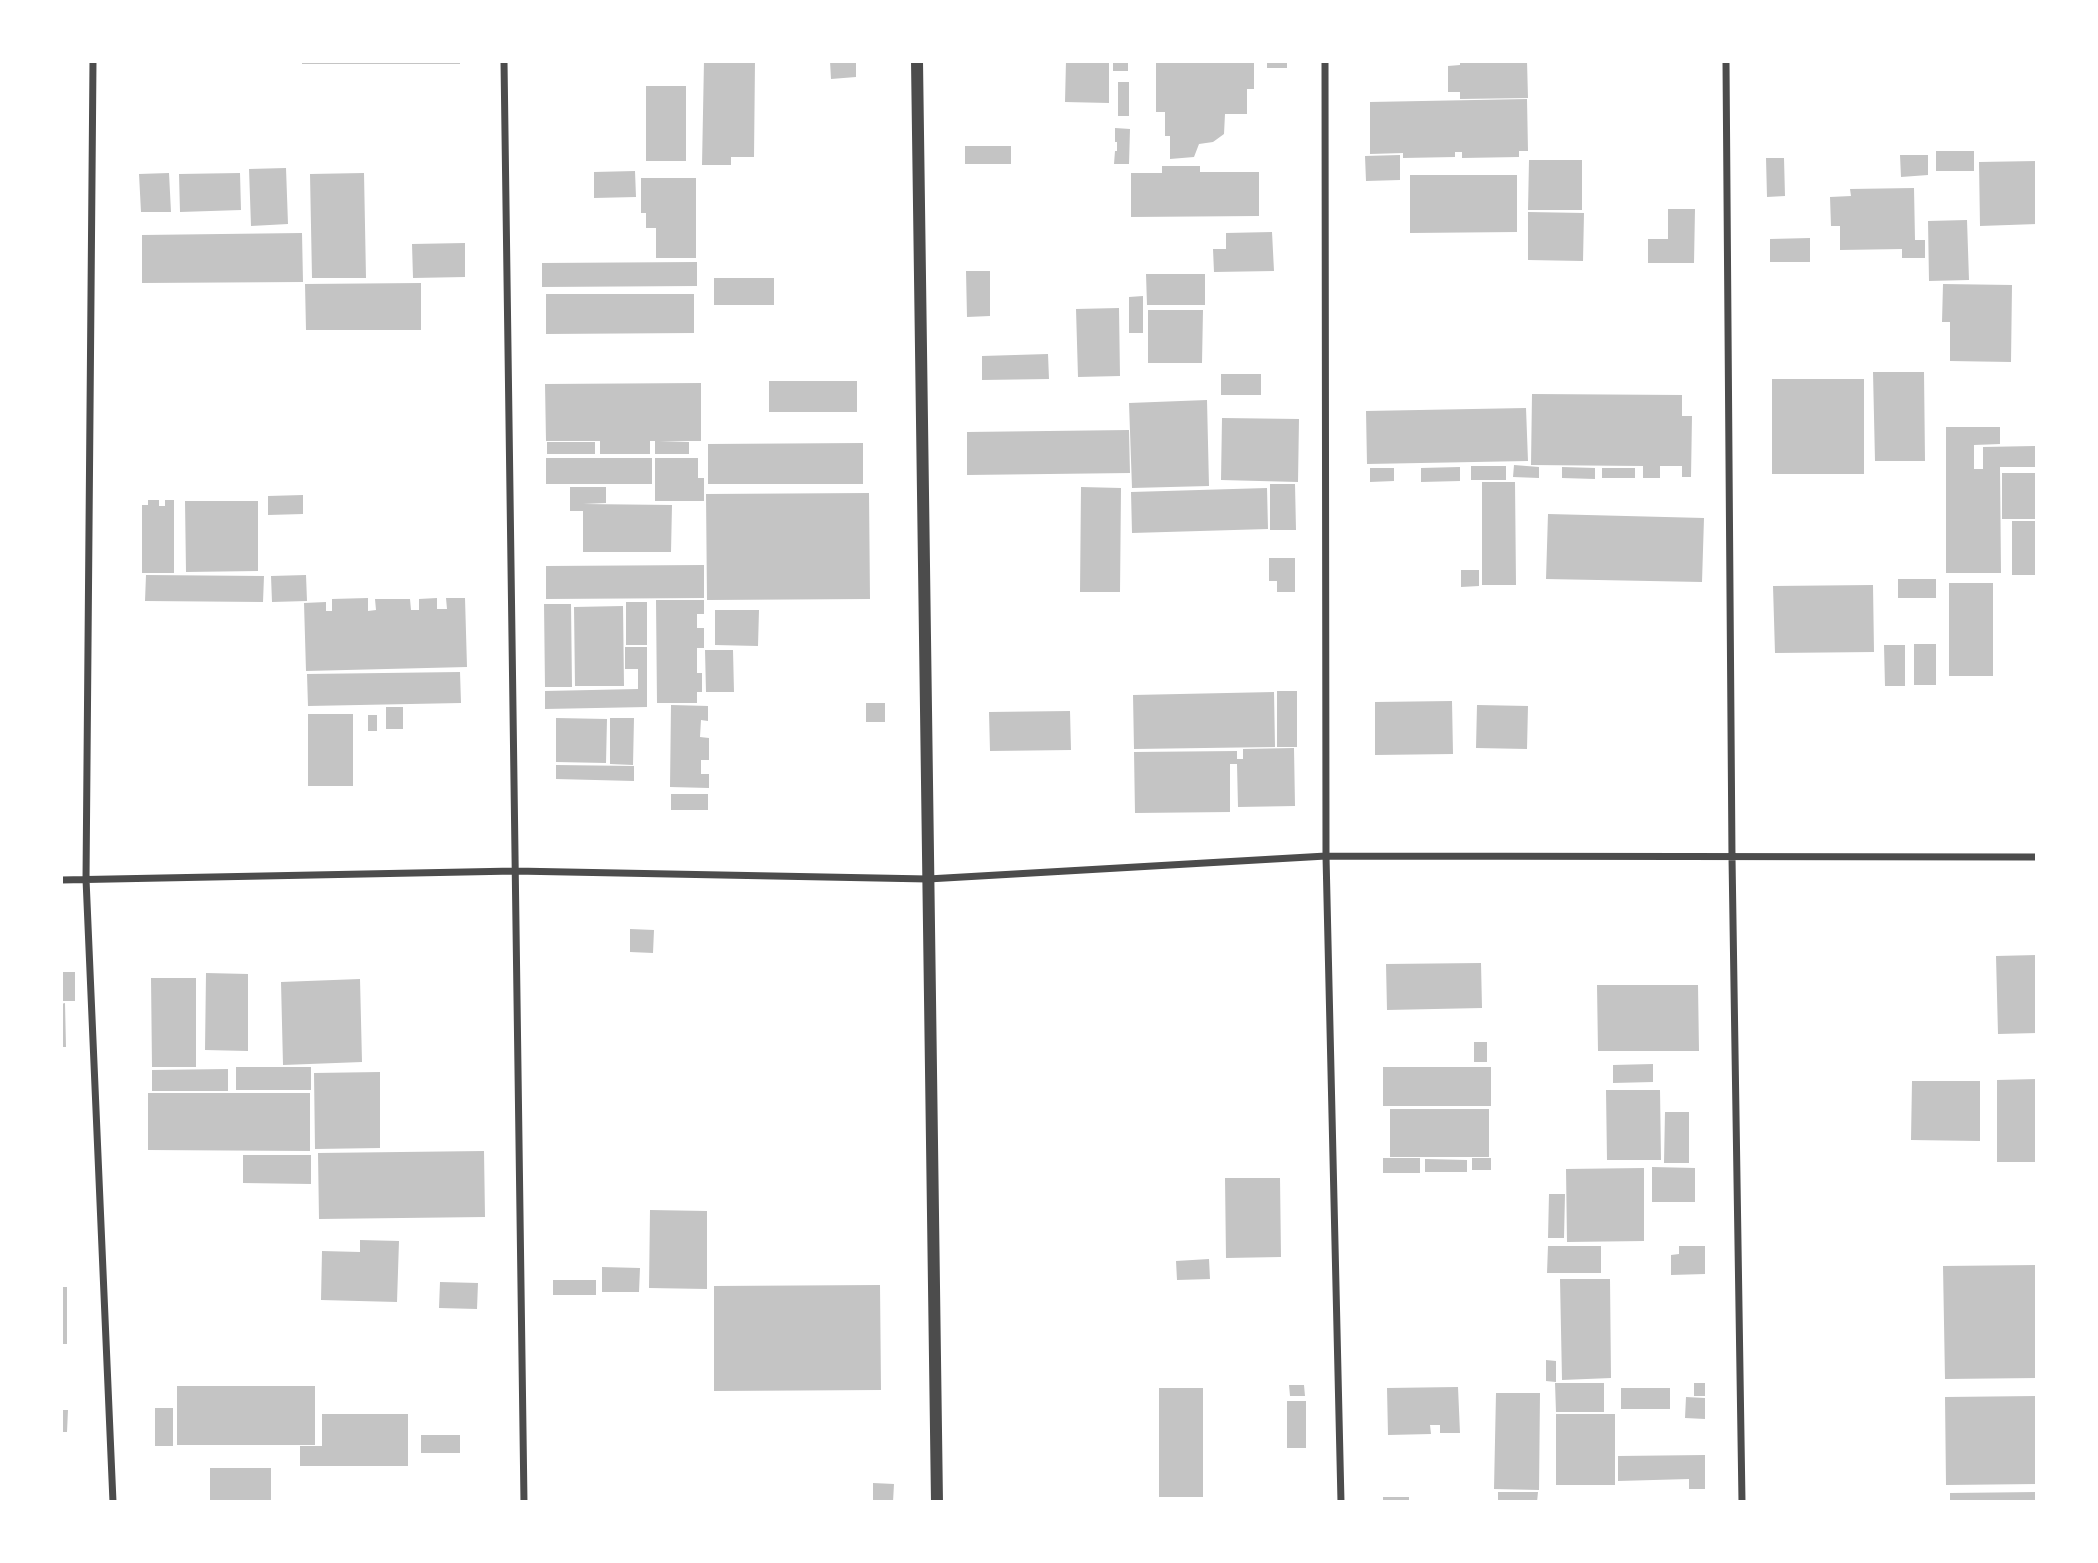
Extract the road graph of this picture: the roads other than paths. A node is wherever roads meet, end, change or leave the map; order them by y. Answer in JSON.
{"nodes":[{"id":1,"x":93,"y":61,"type":"edge"},
{"id":2,"x":504,"y":61,"type":"edge"},
{"id":3,"x":917,"y":61,"type":"edge"},
{"id":4,"x":1325,"y":61,"type":"edge"},
{"id":5,"x":1726,"y":61,"type":"edge"},
{"id":6,"x":1326,"y":856,"type":"junction"},
{"id":7,"x":1732,"y":857,"type":"junction"},
{"id":8,"x":2037,"y":857,"type":"edge"},
{"id":9,"x":515,"y":871,"type":"junction"},
{"id":10,"x":86,"y":879,"type":"junction"},
{"id":11,"x":928,"y":879,"type":"junction"},
{"id":12,"x":61,"y":880,"type":"edge"},
{"id":13,"x":113,"y":1502,"type":"edge"},
{"id":14,"x":524,"y":1502,"type":"edge"},
{"id":15,"x":937,"y":1502,"type":"edge"},
{"id":16,"x":1342,"y":1502,"type":"edge"},
{"id":17,"x":1742,"y":1502,"type":"edge"}],
"edges":[{"from":1,"to":10,"type":"street"},
{"from":2,"to":9,"type":"street"},
{"from":3,"to":11,"type":"street"},
{"from":4,"to":6,"type":"street"},
{"from":5,"to":7,"type":"street"},
{"from":6,"to":7,"type":"street"},
{"from":6,"to":11,"type":"street"},
{"from":6,"to":16,"type":"street"},
{"from":7,"to":8,"type":"street"},
{"from":7,"to":17,"type":"street"},
{"from":9,"to":10,"type":"street"},
{"from":9,"to":11,"type":"street"},
{"from":9,"to":14,"type":"street"},
{"from":10,"to":12,"type":"street"},
{"from":10,"to":13,"type":"street"},
{"from":11,"to":15,"type":"street"}]}
